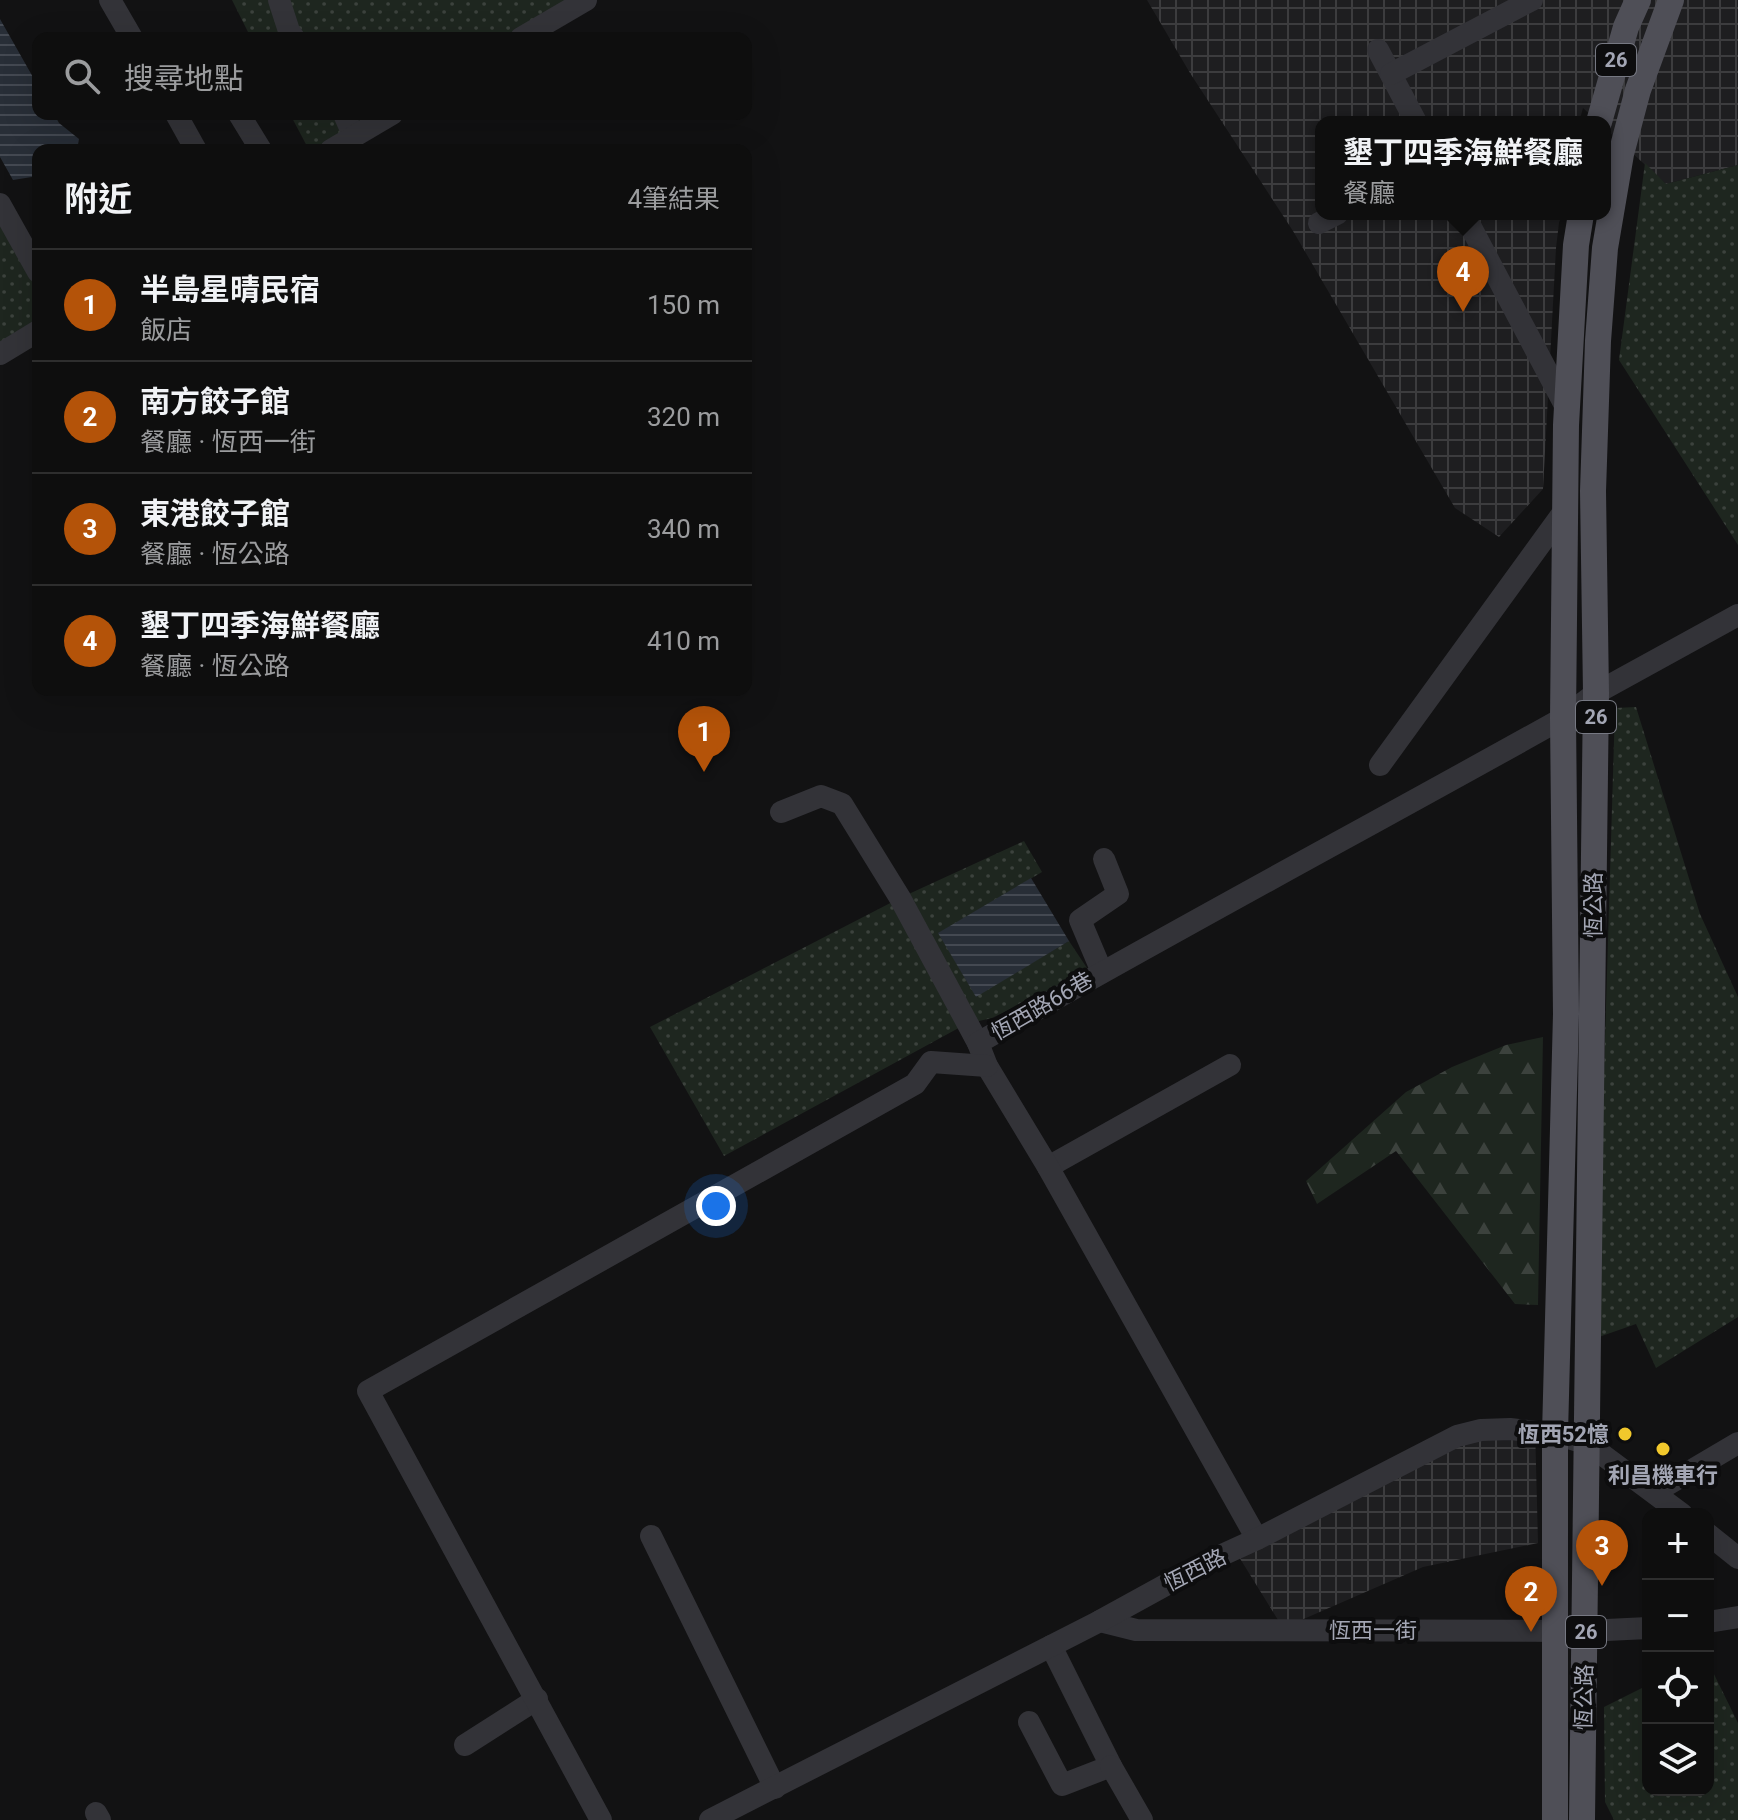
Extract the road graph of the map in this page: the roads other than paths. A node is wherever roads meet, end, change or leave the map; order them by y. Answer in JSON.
{"nodes":[{"id":1,"x":110,"y":0,"type":"edge"},
{"id":2,"x":279,"y":0,"type":"edge"},
{"id":3,"x":586,"y":0,"type":"edge"},
{"id":4,"x":1532,"y":0,"type":"edge"},
{"id":5,"x":1638,"y":0,"type":"edge"},
{"id":6,"x":1671,"y":0,"type":"edge"},
{"id":7,"x":129,"y":32,"type":"edge"},
{"id":8,"x":290,"y":32,"type":"edge"},
{"id":9,"x":531,"y":32,"type":"edge"},
{"id":10,"x":1378,"y":50,"type":"dead end"},
{"id":11,"x":1391,"y":74,"type":"junction"},
{"id":12,"x":1413,"y":116,"type":"edge"},
{"id":13,"x":1601,"y":116,"type":"edge"},
{"id":14,"x":179,"y":120,"type":"edge"},
{"id":15,"x":243,"y":120,"type":"edge"},
{"id":16,"x":347,"y":120,"type":"edge"},
{"id":17,"x":382,"y":120,"type":"edge"},
{"id":18,"x":354,"y":137,"type":"junction"},
{"id":19,"x":193,"y":144,"type":"edge"},
{"id":20,"x":257,"y":144,"type":"edge"},
{"id":21,"x":342,"y":144,"type":"edge"},
{"id":22,"x":0,"y":204,"type":"edge"},
{"id":23,"x":1611,"y":213,"type":"edge"},
{"id":24,"x":1467,"y":220,"type":"edge"},
{"id":25,"x":1580,"y":220,"type":"edge"},
{"id":26,"x":1610,"y":220,"type":"edge"},
{"id":27,"x":32,"y":265,"type":"edge"},
{"id":28,"x":32,"y":335,"type":"edge"},
{"id":29,"x":0,"y":354,"type":"edge"},
{"id":30,"x":1567,"y":409,"type":"junction"},
{"id":31,"x":1565,"y":510,"type":"junction"},
{"id":32,"x":1738,"y":615,"type":"edge"},
{"id":33,"x":1596,"y":693,"type":"junction"},
{"id":34,"x":1563,"y":718,"type":"junction"},
{"id":35,"x":1380,"y":765,"type":"dead end"},
{"id":36,"x":781,"y":812,"type":"dead end"},
{"id":37,"x":1104,"y":859,"type":"dead end"},
{"id":38,"x":1102,"y":972,"type":"junction"},
{"id":39,"x":978,"y":1043,"type":"junction"},
{"id":40,"x":1230,"y":1065,"type":"dead end"},
{"id":41,"x":987,"y":1066,"type":"junction"},
{"id":42,"x":1048,"y":1167,"type":"junction"},
{"id":43,"x":1555,"y":1434,"type":"junction"},
{"id":44,"x":1738,"y":1443,"type":"edge"},
{"id":45,"x":1588,"y":1444,"type":"junction"},
{"id":46,"x":1655,"y":1492,"type":"junction"},
{"id":47,"x":1675,"y":1508,"type":"edge"},
{"id":48,"x":651,"y":1536,"type":"dead end"},
{"id":49,"x":1257,"y":1539,"type":"junction"},
{"id":50,"x":1714,"y":1539,"type":"edge"},
{"id":51,"x":1738,"y":1558,"type":"edge"},
{"id":52,"x":1738,"y":1617,"type":"edge"},
{"id":53,"x":1100,"y":1621,"type":"junction"},
{"id":54,"x":1714,"y":1621,"type":"edge"},
{"id":55,"x":1642,"y":1628,"type":"edge"},
{"id":56,"x":1554,"y":1631,"type":"junction"},
{"id":57,"x":1586,"y":1631,"type":"junction"},
{"id":58,"x":1051,"y":1646,"type":"junction"},
{"id":59,"x":537,"y":1699,"type":"junction"},
{"id":60,"x":1029,"y":1722,"type":"dead end"},
{"id":61,"x":465,"y":1745,"type":"dead end"},
{"id":62,"x":1111,"y":1766,"type":"junction"},
{"id":63,"x":775,"y":1788,"type":"junction"},
{"id":64,"x":601,"y":1820,"type":"edge"},
{"id":65,"x":710,"y":1820,"type":"edge"},
{"id":66,"x":1142,"y":1820,"type":"edge"},
{"id":67,"x":1555,"y":1820,"type":"edge"},
{"id":68,"x":1582,"y":1820,"type":"edge"}],
"edges":[{"from":1,"to":7,"type":"street"},
{"from":2,"to":8,"type":"street"},
{"from":3,"to":9,"type":"street"},
{"from":4,"to":11,"type":"street"},
{"from":5,"to":13,"type":"main road","number":"26"},
{"from":6,"to":23,"type":"main road","name":"恆公路","number":"26"},
{"from":10,"to":11,"type":"street"},
{"from":11,"to":12,"type":"street"},
{"from":14,"to":19,"type":"street"},
{"from":15,"to":20,"type":"street"},
{"from":16,"to":18,"type":"street"},
{"from":17,"to":18,"type":"street"},
{"from":18,"to":21,"type":"street"},
{"from":22,"to":27,"type":"street"},
{"from":24,"to":30,"type":"street"},
{"from":25,"to":30,"type":"main road","name":"恆公路","number":"26"},
{"from":26,"to":33,"type":"main road","name":"恆公路","number":"26"},
{"from":28,"to":29,"type":"street"},
{"from":30,"to":31,"type":"main road","name":"恆公路","number":"26"},
{"from":31,"to":34,"type":"main road","name":"恆公路","number":"26"},
{"from":31,"to":35,"type":"street"},
{"from":32,"to":33,"type":"street","name":"恆西路66巷"},
{"from":33,"to":34,"type":"street","name":"恆西路66巷"},
{"from":33,"to":45,"type":"main road","name":"恆公路","number":"26"},
{"from":34,"to":38,"type":"street","name":"恆西路66巷"},
{"from":34,"to":43,"type":"main road","name":"恆公路","number":"26"},
{"from":36,"to":39,"type":"street"},
{"from":37,"to":38,"type":"street"},
{"from":38,"to":39,"type":"street","name":"恆西路66巷"},
{"from":39,"to":41,"type":"street","name":"恆西路66巷"},
{"from":40,"to":42,"type":"street"},
{"from":41,"to":42,"type":"street","name":"恆西路66巷"},
{"from":41,"to":59,"type":"street"},
{"from":42,"to":49,"type":"street","name":"恆西路66巷"},
{"from":43,"to":45,"type":"street","name":"恆西路"},
{"from":43,"to":49,"type":"street","name":"恆西路"},
{"from":43,"to":56,"type":"main road","name":"恆公路","number":"26"},
{"from":44,"to":46,"type":"street"},
{"from":45,"to":46,"type":"street","name":"恆西路"},
{"from":45,"to":57,"type":"main road","name":"恆公路","number":"26"},
{"from":46,"to":47,"type":"street","name":"恆西路"},
{"from":48,"to":63,"type":"street"},
{"from":49,"to":53,"type":"street","name":"恆西路"},
{"from":50,"to":51,"type":"street"},
{"from":52,"to":54,"type":"street"},
{"from":53,"to":56,"type":"street","name":"恆西一街"},
{"from":53,"to":58,"type":"street","name":"恆西路"},
{"from":55,"to":57,"type":"street","name":"恆西一街"},
{"from":56,"to":57,"type":"street","name":"恆西一街"},
{"from":56,"to":67,"type":"main road","name":"恆公路","number":"26"},
{"from":57,"to":68,"type":"main road","name":"恆公路","number":"26"},
{"from":58,"to":62,"type":"street"},
{"from":58,"to":63,"type":"street","name":"恆西路"},
{"from":59,"to":61,"type":"street"},
{"from":59,"to":64,"type":"street"},
{"from":60,"to":62,"type":"street"},
{"from":62,"to":66,"type":"street"},
{"from":63,"to":65,"type":"street","name":"恆西路"}]}
